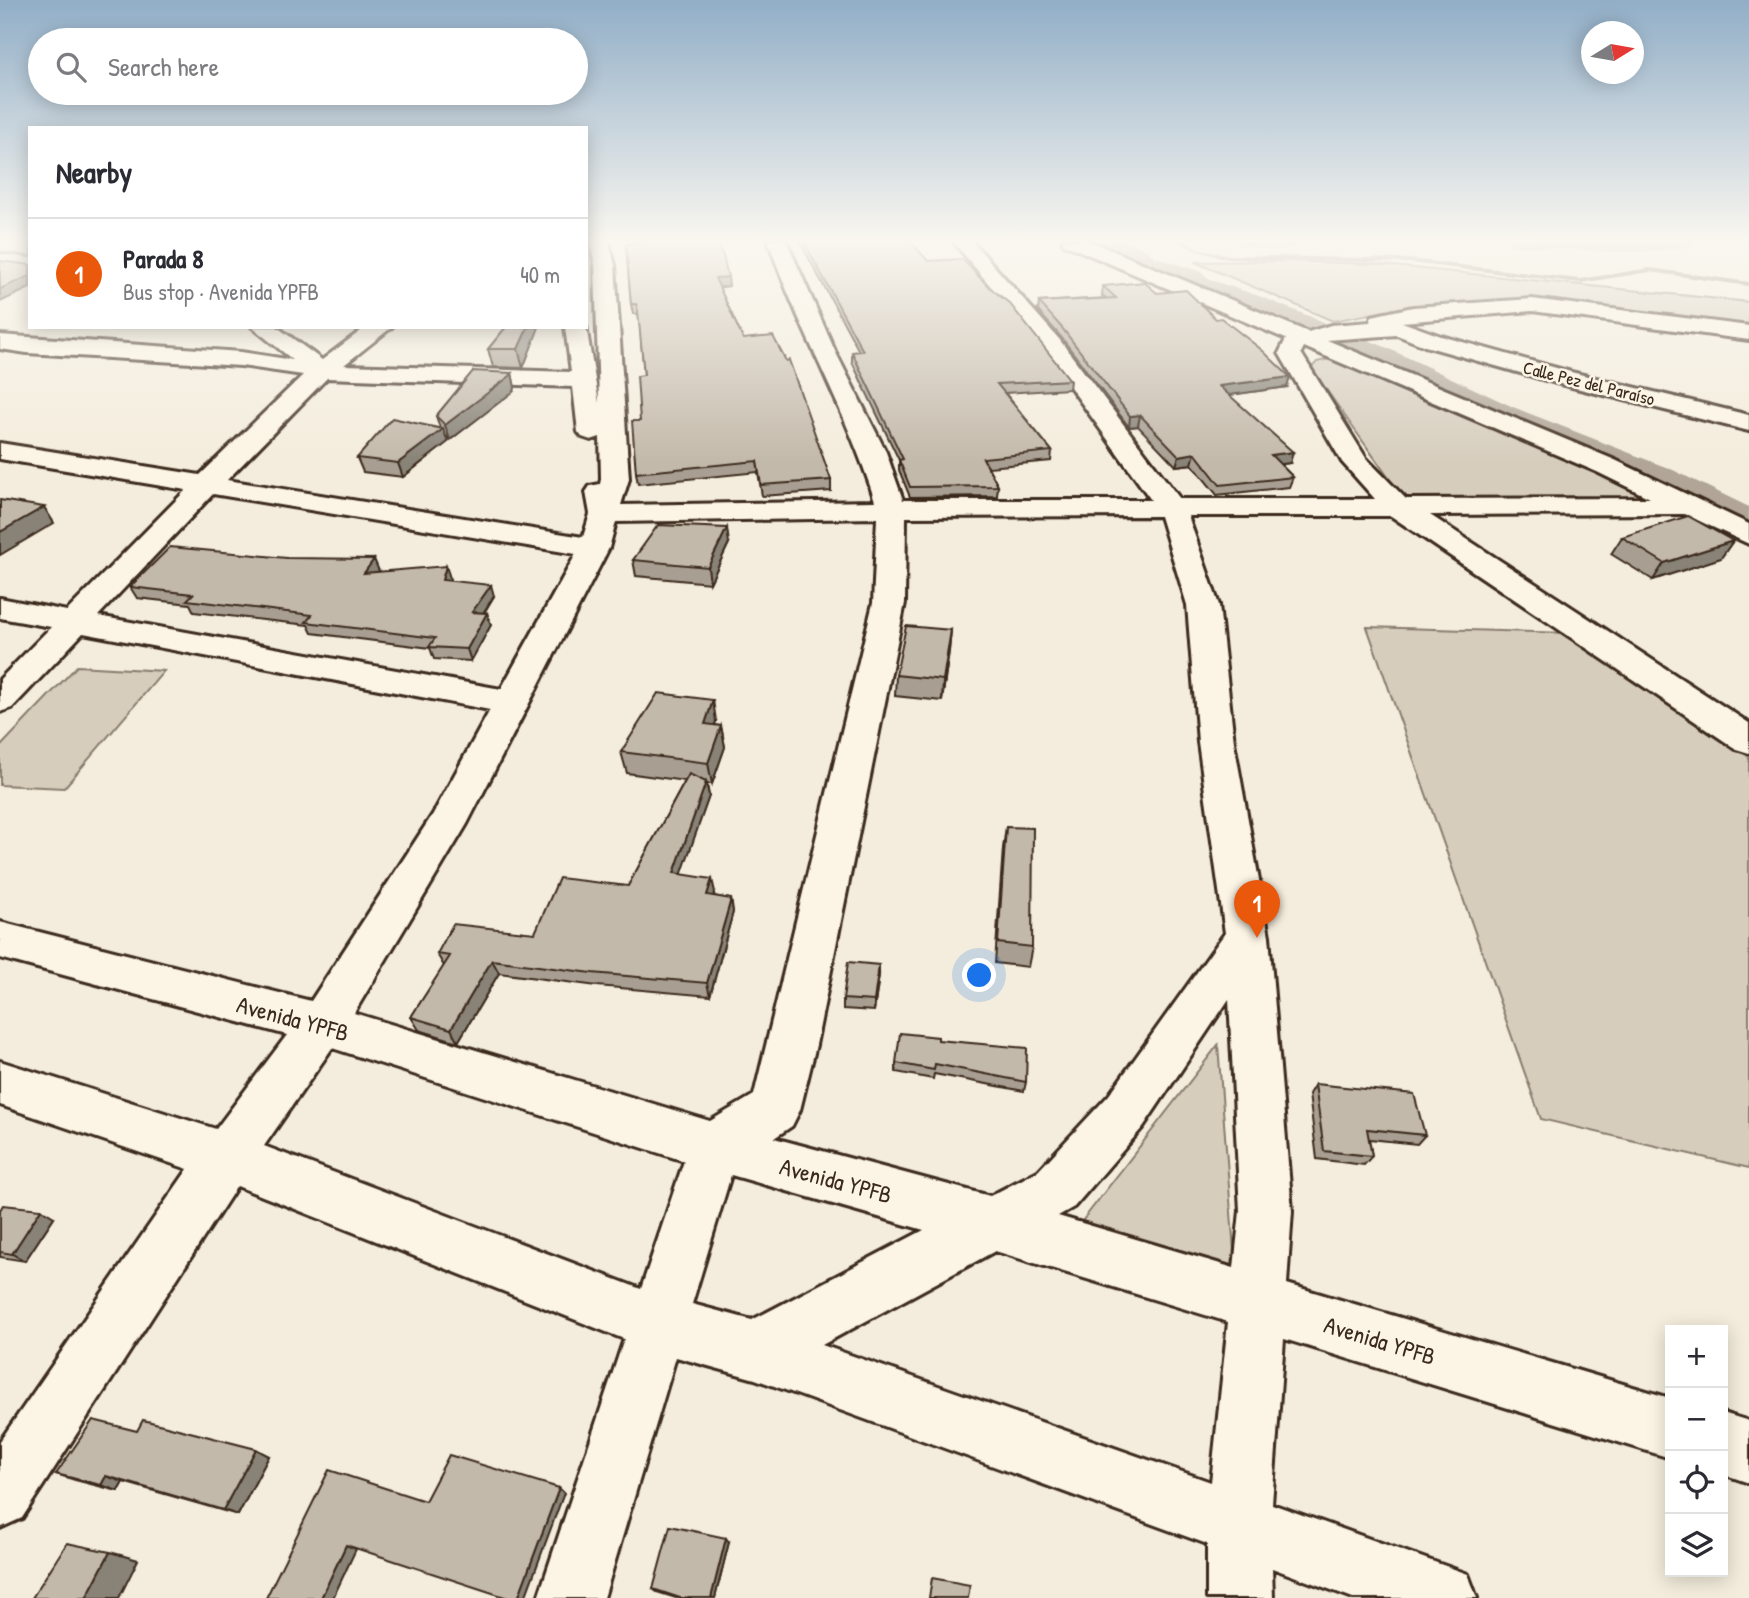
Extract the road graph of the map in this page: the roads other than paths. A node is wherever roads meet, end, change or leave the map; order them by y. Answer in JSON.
{"nodes":[{"id":1,"x":607,"y":315,"type":"edge"},
{"id":2,"x":809,"y":315,"type":"edge"},
{"id":3,"x":1026,"y":315,"type":"edge"},
{"id":4,"x":1273,"y":315,"type":"edge"},
{"id":5,"x":1406,"y":315,"type":"edge"},
{"id":6,"x":1606,"y":315,"type":"edge"},
{"id":7,"x":51,"y":329,"type":"edge"},
{"id":8,"x":378,"y":329,"type":"edge"},
{"id":9,"x":576,"y":329,"type":"edge"},
{"id":10,"x":1749,"y":333,"type":"edge"},
{"id":11,"x":285,"y":334,"type":"edge"},
{"id":12,"x":1325,"y":334,"type":"junction"},
{"id":13,"x":0,"y":342,"type":"edge"},
{"id":14,"x":27,"y":346,"type":"junction"},
{"id":15,"x":0,"y":365,"type":"edge"},
{"id":16,"x":321,"y":371,"type":"junction"},
{"id":17,"x":583,"y":380,"type":"junction"},
{"id":18,"x":1749,"y":423,"type":"edge"},
{"id":19,"x":0,"y":451,"type":"edge"},
{"id":20,"x":206,"y":485,"type":"junction"},
{"id":21,"x":1693,"y":506,"type":"junction"},
{"id":22,"x":1171,"y":508,"type":"junction"},
{"id":23,"x":1399,"y":508,"type":"junction"},
{"id":24,"x":1749,"y":508,"type":"edge"},
{"id":25,"x":892,"y":509,"type":"junction"},
{"id":26,"x":604,"y":514,"type":"junction"},
{"id":27,"x":1749,"y":534,"type":"edge"},
{"id":28,"x":594,"y":548,"type":"junction"},
{"id":29,"x":0,"y":608,"type":"edge"},
{"id":30,"x":74,"y":622,"type":"junction"},
{"id":31,"x":0,"y":700,"type":"edge"},
{"id":32,"x":512,"y":703,"type":"junction"},
{"id":33,"x":1749,"y":740,"type":"edge"},
{"id":34,"x":1247,"y":936,"type":"junction"},
{"id":35,"x":0,"y":940,"type":"edge"},
{"id":36,"x":322,"y":1024,"type":"junction"},
{"id":37,"x":0,"y":1083,"type":"edge"},
{"id":38,"x":714,"y":1146,"type":"junction"},
{"id":39,"x":226,"y":1157,"type":"junction"},
{"id":40,"x":992,"y":1223,"type":"junction"},
{"id":41,"x":1258,"y":1303,"type":"junction"},
{"id":42,"x":658,"y":1324,"type":"junction"},
{"id":43,"x":755,"y":1350,"type":"junction"},
{"id":44,"x":1665,"y":1426,"type":"edge"},
{"id":45,"x":1728,"y":1446,"type":"edge"},
{"id":46,"x":1749,"y":1452,"type":"edge"},
{"id":47,"x":0,"y":1496,"type":"edge"},
{"id":48,"x":1240,"y":1522,"type":"junction"},
{"id":49,"x":570,"y":1598,"type":"edge"},
{"id":50,"x":1240,"y":1598,"type":"edge"},
{"id":51,"x":1444,"y":1598,"type":"edge"}],
"edges":[{"from":1,"to":26,"type":"street"},
{"from":2,"to":25,"type":"street"},
{"from":3,"to":22,"type":"street"},
{"from":4,"to":12,"type":"street"},
{"from":5,"to":12,"type":"street"},
{"from":6,"to":10,"type":"street"},
{"from":7,"to":14,"type":"street"},
{"from":8,"to":16,"type":"street"},
{"from":9,"to":17,"type":"street"},
{"from":11,"to":16,"type":"street"},
{"from":12,"to":18,"type":"street","name":"Calle Pez del Paraíso"},
{"from":12,"to":21,"type":"street"},
{"from":12,"to":23,"type":"street"},
{"from":12,"to":24,"type":"street"},
{"from":13,"to":14,"type":"street"},
{"from":14,"to":15,"type":"street"},
{"from":14,"to":16,"type":"street"},
{"from":16,"to":17,"type":"street"},
{"from":16,"to":20,"type":"street"},
{"from":17,"to":26,"type":"street"},
{"from":19,"to":20,"type":"street"},
{"from":20,"to":28,"type":"street"},
{"from":20,"to":30,"type":"street"},
{"from":21,"to":23,"type":"street"},
{"from":21,"to":27,"type":"street"},
{"from":22,"to":23,"type":"street"},
{"from":22,"to":25,"type":"street"},
{"from":22,"to":34,"type":"street"},
{"from":23,"to":33,"type":"street"},
{"from":25,"to":26,"type":"street"},
{"from":25,"to":38,"type":"street"},
{"from":26,"to":28,"type":"street"},
{"from":28,"to":32,"type":"street"},
{"from":29,"to":30,"type":"street"},
{"from":30,"to":31,"type":"street"},
{"from":30,"to":32,"type":"street"},
{"from":32,"to":36,"type":"street"},
{"from":34,"to":40,"type":"street"},
{"from":34,"to":41,"type":"street"},
{"from":35,"to":36,"type":"street","name":"Avenida YPFB"},
{"from":36,"to":38,"type":"street","name":"Avenida YPFB"},
{"from":36,"to":39,"type":"street"},
{"from":37,"to":39,"type":"street"},
{"from":38,"to":40,"type":"street","name":"Avenida YPFB"},
{"from":38,"to":42,"type":"street"},
{"from":39,"to":42,"type":"street"},
{"from":39,"to":47,"type":"street"},
{"from":40,"to":41,"type":"street","name":"Avenida YPFB"},
{"from":40,"to":43,"type":"street"},
{"from":41,"to":44,"type":"street","name":"Avenida YPFB"},
{"from":41,"to":48,"type":"street"},
{"from":42,"to":43,"type":"street"},
{"from":42,"to":49,"type":"street"},
{"from":43,"to":48,"type":"street"},
{"from":45,"to":46,"type":"street"},
{"from":48,"to":50,"type":"street"},
{"from":48,"to":51,"type":"street"}]}
